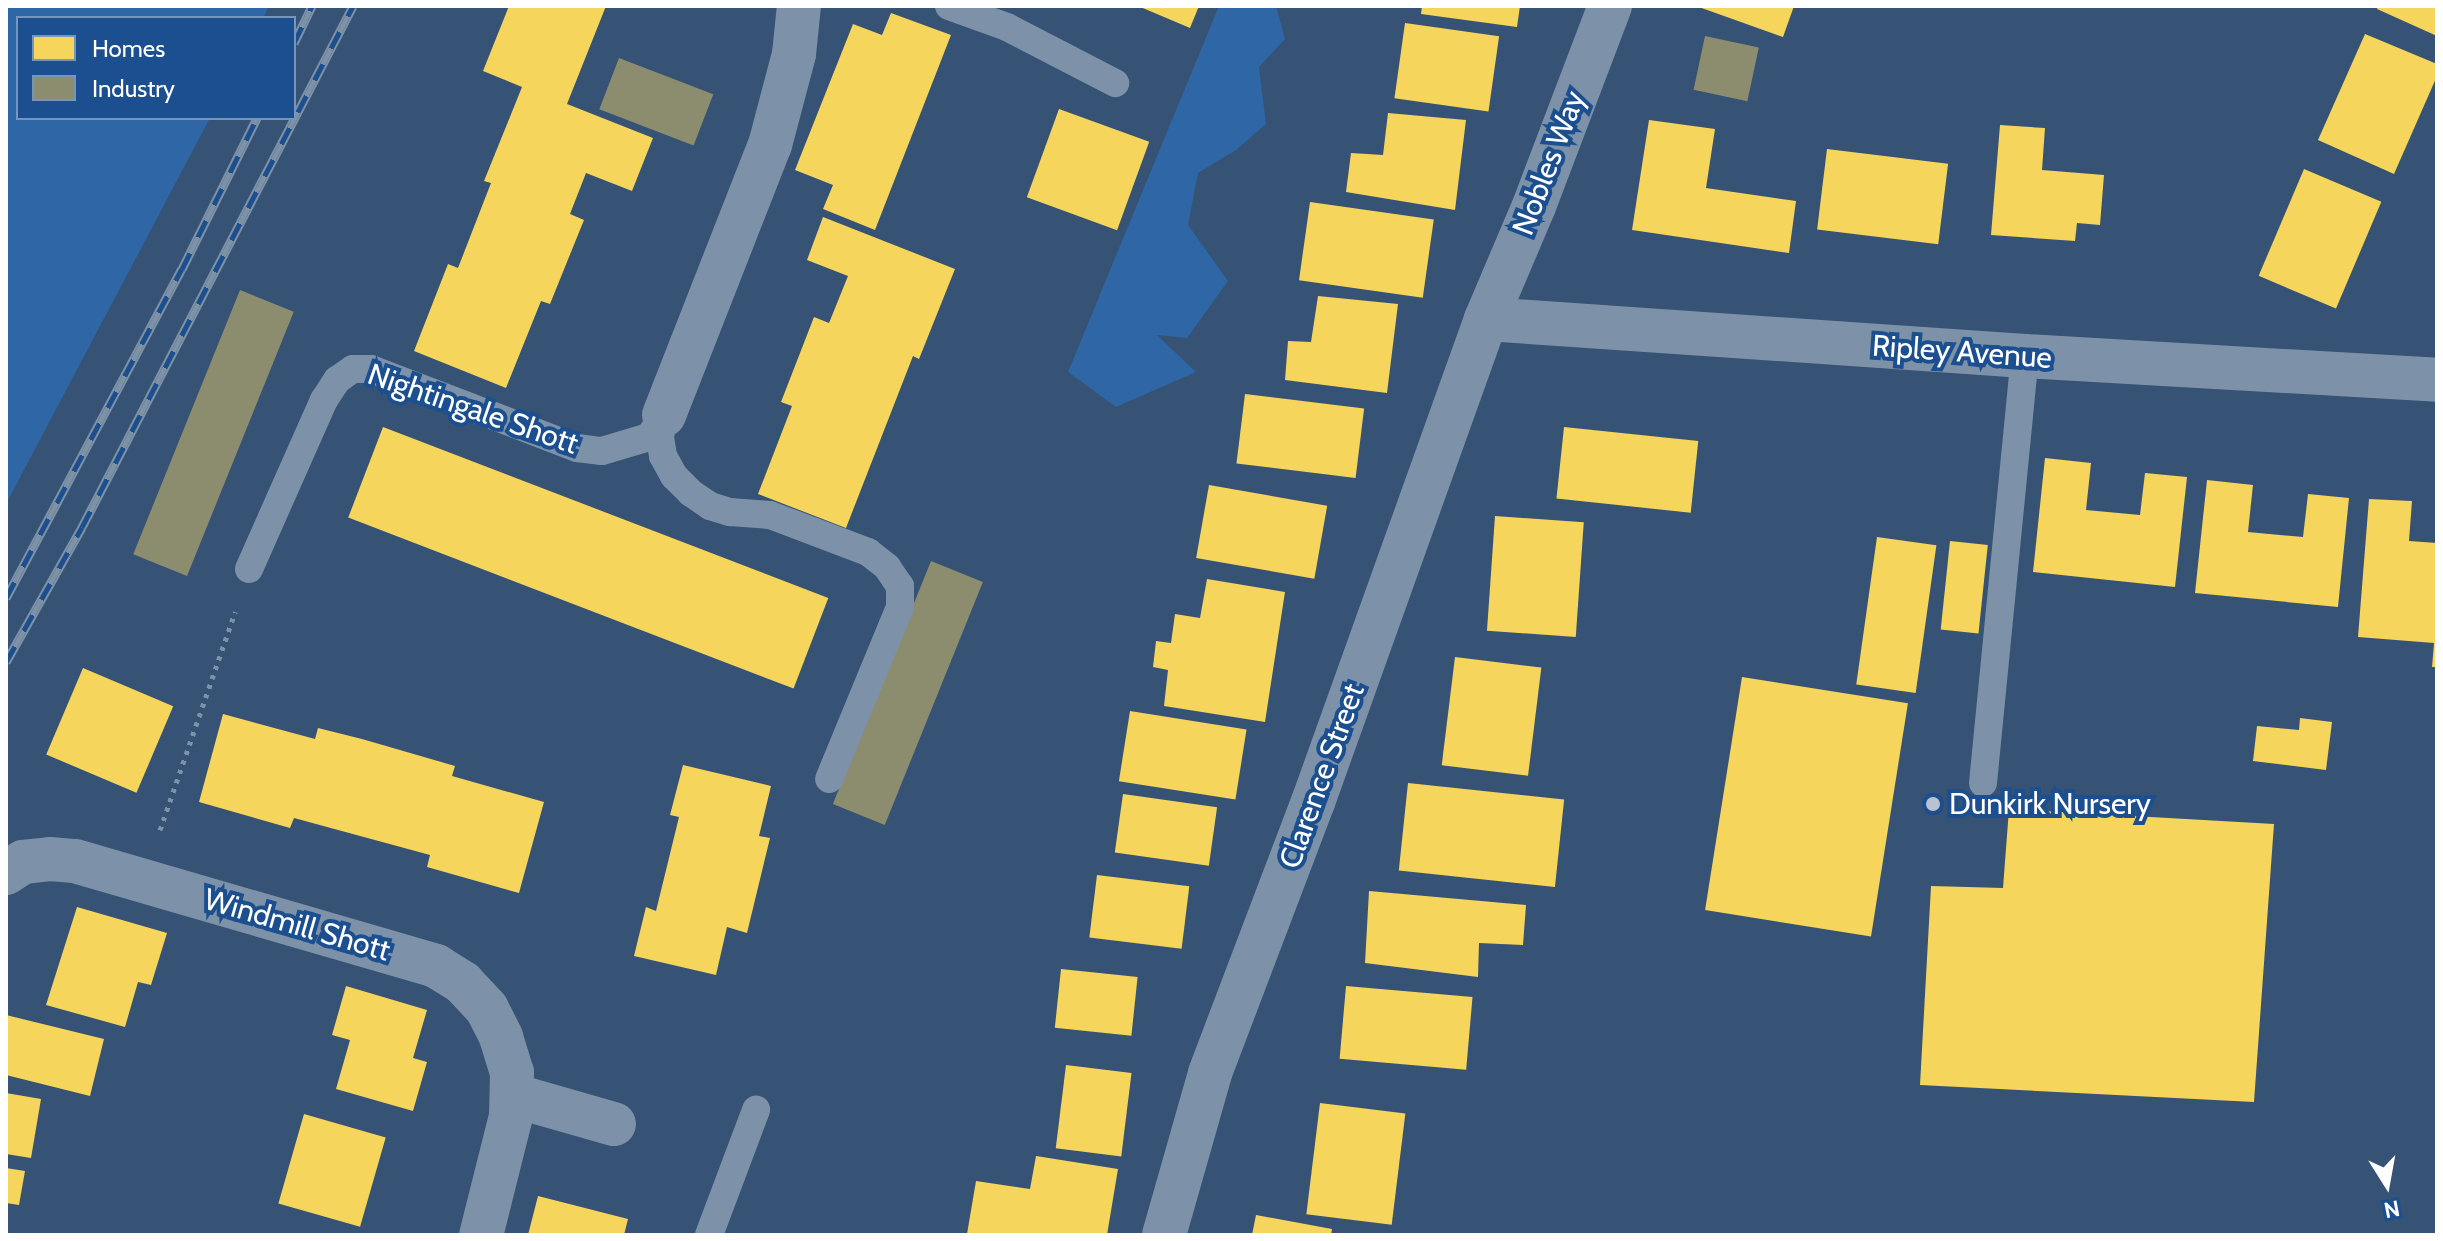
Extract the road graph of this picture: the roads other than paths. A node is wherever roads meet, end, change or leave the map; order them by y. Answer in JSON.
{"nodes":[{"id":1,"x":799,"y":6,"type":"edge"},
{"id":2,"x":949,"y":6,"type":"edge"},
{"id":3,"x":1610,"y":6,"type":"edge"},
{"id":4,"x":1115,"y":83,"type":"dead end"},
{"id":5,"x":1486,"y":319,"type":"junction"},
{"id":6,"x":2025,"y":356,"type":"junction"},
{"id":7,"x":2437,"y":380,"type":"edge"},
{"id":8,"x":664,"y":415,"type":"junction"},
{"id":9,"x":249,"y":569,"type":"road end"},
{"id":10,"x":829,"y":779,"type":"dead end"},
{"id":11,"x":1983,"y":783,"type":"dead end"},
{"id":12,"x":6,"y":873,"type":"edge"},
{"id":13,"x":512,"y":1095,"type":"junction"},
{"id":14,"x":756,"y":1110,"type":"dead end"},
{"id":15,"x":614,"y":1124,"type":"dead end"},
{"id":16,"x":481,"y":1235,"type":"edge"},
{"id":17,"x":709,"y":1235,"type":"edge"},
{"id":18,"x":1164,"y":1235,"type":"edge"}],
"edges":[{"from":1,"to":8,"type":"street","name":"Nightingale Shott"},
{"from":2,"to":4,"type":"lane"},
{"from":3,"to":5,"type":"street","name":"Nobles Way"},
{"from":5,"to":6,"type":"street","name":"Ripley Avenue"},
{"from":5,"to":18,"type":"street","name":"Clarence Street"},
{"from":6,"to":7,"type":"street","name":"Ripley Avenue"},
{"from":6,"to":11,"type":"lane"},
{"from":8,"to":9,"type":"lane","name":"Nightingale Shott"},
{"from":8,"to":10,"type":"lane","name":"Nightingale Shott"},
{"from":12,"to":13,"type":"street","name":"Windmill Shott"},
{"from":13,"to":15,"type":"street"},
{"from":13,"to":16,"type":"street","name":"Windmill Shott"},
{"from":14,"to":17,"type":"lane"}]}
